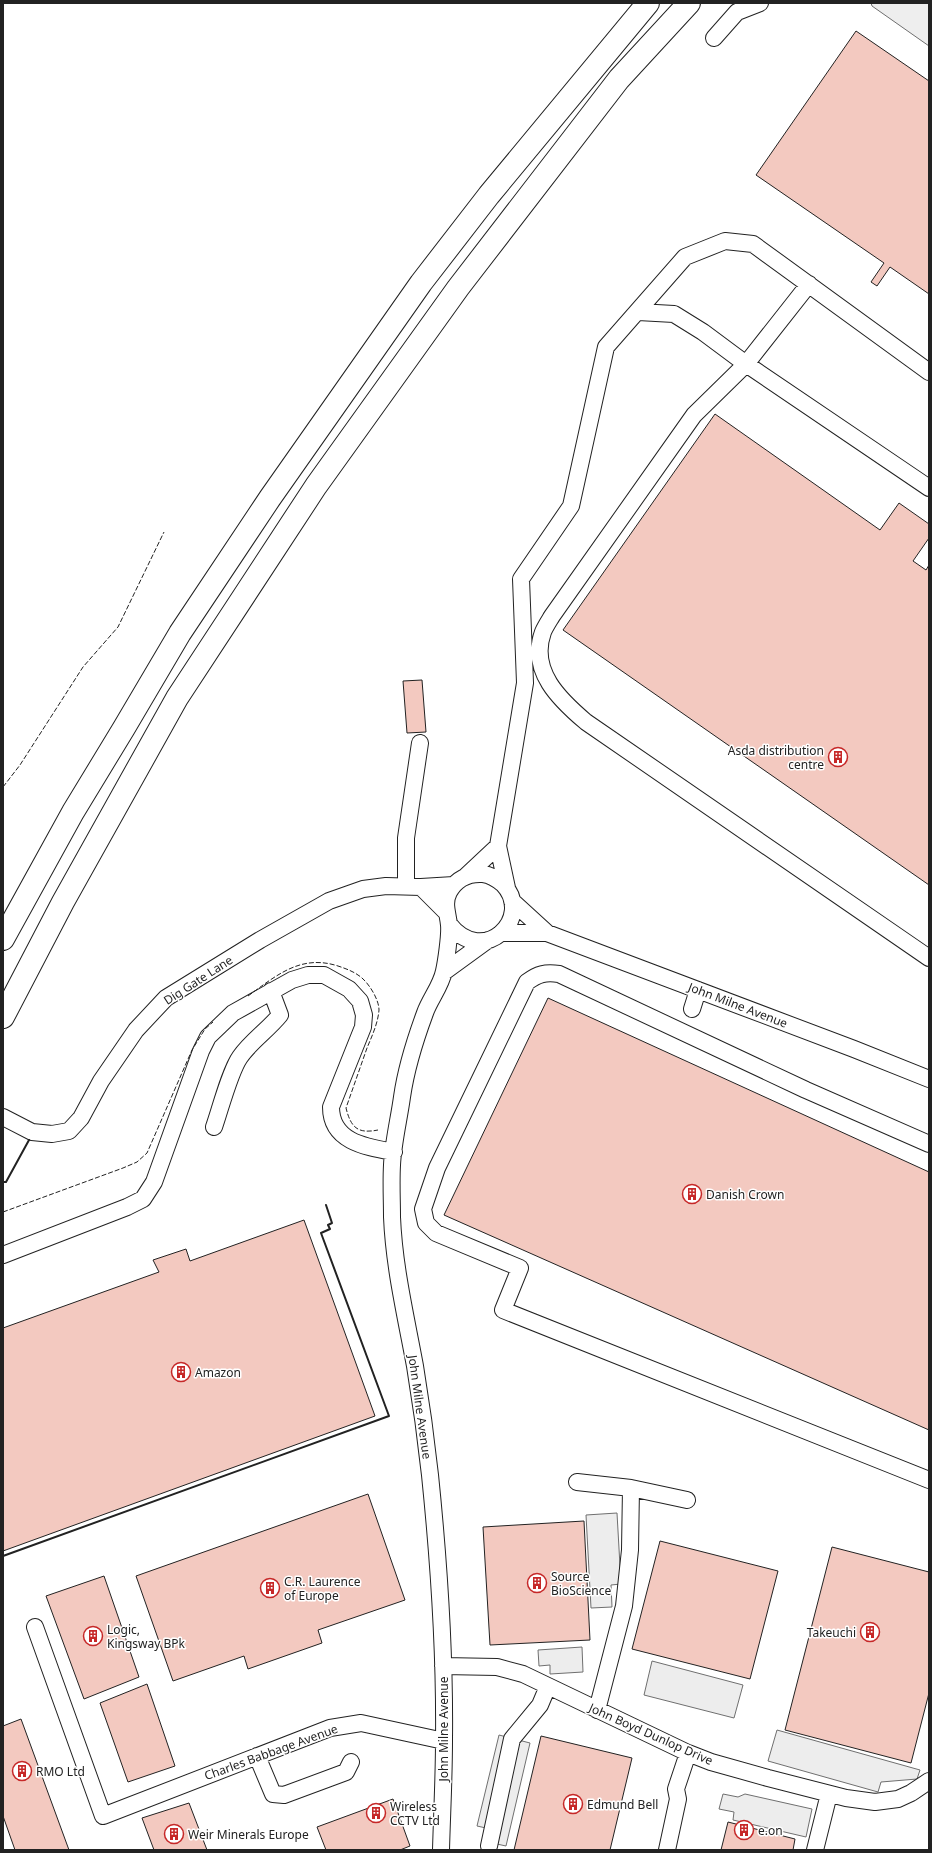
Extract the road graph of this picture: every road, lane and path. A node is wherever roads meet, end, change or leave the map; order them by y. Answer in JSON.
{"nodes":[{"id":1,"x":648,"y":3,"type":"edge"},
{"id":2,"x":689,"y":3,"type":"edge"},
{"id":3,"x":760,"y":3,"type":"edge"},
{"id":4,"x":714,"y":38,"type":"dead end"},
{"id":5,"x":809,"y":284,"type":"junction"},
{"id":6,"x":638,"y":312,"type":"junction"},
{"id":7,"x":746,"y":364,"type":"junction"},
{"id":8,"x":929,"y":372,"type":"edge"},
{"id":9,"x":929,"y":488,"type":"edge"},
{"id":10,"x":420,"y":743,"type":"dead end"},
{"id":11,"x":498,"y":846,"type":"junction"},
{"id":12,"x":460,"y":880,"type":"junction"},
{"id":13,"x":413,"y":886,"type":"junction"},
{"id":14,"x":509,"y":894,"type":"junction"},
{"id":15,"x":447,"y":917,"type":"junction"},
{"id":16,"x":546,"y":933,"type":"junction"},
{"id":17,"x":495,"y":937,"type":"junction"},
{"id":18,"x":3,"y":939,"type":"edge"},
{"id":19,"x":929,"y":958,"type":"edge"},
{"id":20,"x":444,"y":972,"type":"junction"},
{"id":21,"x":698,"y":990,"type":"junction"},
{"id":22,"x":271,"y":991,"type":"junction"},
{"id":23,"x":692,"y":1009,"type":"dead end"},
{"id":24,"x":3,"y":1017,"type":"edge"},
{"id":25,"x":929,"y":1080,"type":"edge"},
{"id":26,"x":3,"y":1117,"type":"edge"},
{"id":27,"x":214,"y":1127,"type":"dead end"},
{"id":28,"x":929,"y":1144,"type":"edge"},
{"id":29,"x":394,"y":1152,"type":"junction"},
{"id":30,"x":3,"y":1255,"type":"edge"},
{"id":31,"x":929,"y":1480,"type":"edge"},
{"id":32,"x":577,"y":1482,"type":"dead end"},
{"id":33,"x":631,"y":1488,"type":"junction"},
{"id":34,"x":687,"y":1500,"type":"dead end"},
{"id":35,"x":36,"y":1627,"type":"dead end"},
{"id":36,"x":443,"y":1666,"type":"junction"},
{"id":37,"x":548,"y":1686,"type":"junction"},
{"id":38,"x":597,"y":1710,"type":"junction"},
{"id":39,"x":444,"y":1741,"type":"junction"},
{"id":40,"x":688,"y":1753,"type":"junction"},
{"id":41,"x":257,"y":1756,"type":"junction"},
{"id":42,"x":351,"y":1762,"type":"dead end"},
{"id":43,"x":929,"y":1781,"type":"edge"},
{"id":44,"x":829,"y":1794,"type":"junction"},
{"id":45,"x":489,"y":1846,"type":"dead end"},
{"id":46,"x":440,"y":1850,"type":"edge"},
{"id":47,"x":667,"y":1850,"type":"edge"},
{"id":48,"x":815,"y":1850,"type":"edge"}],
"edges":[{"from":1,"to":18,"type":"highway"},
{"from":2,"to":24,"type":"highway"},
{"from":3,"to":4,"type":"street"},
{"from":5,"to":6,"type":"street"},
{"from":5,"to":7,"type":"street"},
{"from":5,"to":8,"type":"street"},
{"from":6,"to":7,"type":"street"},
{"from":6,"to":11,"type":"street"},
{"from":7,"to":9,"type":"street"},
{"from":7,"to":19,"type":"street"},
{"from":10,"to":13,"type":"street"},
{"from":11,"to":12,"type":"street"},
{"from":11,"to":14,"type":"street"},
{"from":12,"to":13,"type":"street","name":"Dig Gate Lane"},
{"from":12,"to":14,"type":"street"},
{"from":12,"to":15,"type":"street"},
{"from":13,"to":15,"type":"street"},
{"from":13,"to":26,"type":"street","name":"Dig Gate Lane"},
{"from":14,"to":16,"type":"street","name":"John Milne Avenue"},
{"from":14,"to":17,"type":"street"},
{"from":15,"to":17,"type":"street"},
{"from":15,"to":20,"type":"street","name":"John Milne Avenue"},
{"from":16,"to":17,"type":"street","name":"John Milne Avenue"},
{"from":16,"to":21,"type":"street","name":"John Milne Avenue"},
{"from":17,"to":20,"type":"street","name":"John Milne Avenue"},
{"from":20,"to":29,"type":"street","name":"John Milne Avenue"},
{"from":21,"to":23,"type":"street"},
{"from":21,"to":25,"type":"street","name":"John Milne Avenue"},
{"from":22,"to":27,"type":"street"},
{"from":22,"to":29,"type":"street"},
{"from":22,"to":30,"type":"street"},
{"from":28,"to":31,"type":"street"},
{"from":29,"to":36,"type":"street","name":"John Milne Avenue"},
{"from":32,"to":33,"type":"street"},
{"from":33,"to":34,"type":"street"},
{"from":33,"to":38,"type":"street"},
{"from":35,"to":41,"type":"street","name":"Charles Babbage Avenue"},
{"from":36,"to":37,"type":"street","name":"John Boyd Dunlop Drive"},
{"from":36,"to":39,"type":"street","name":"John Milne Avenue"},
{"from":37,"to":38,"type":"street","name":"John Boyd Dunlop Drive"},
{"from":37,"to":45,"type":"street"},
{"from":38,"to":40,"type":"street","name":"John Boyd Dunlop Drive"},
{"from":39,"to":41,"type":"street","name":"Charles Babbage Avenue"},
{"from":39,"to":46,"type":"street","name":"John Milne Avenue"},
{"from":40,"to":44,"type":"street","name":"John Boyd Dunlop Drive"},
{"from":40,"to":47,"type":"street"},
{"from":41,"to":42,"type":"street"},
{"from":43,"to":44,"type":"street","name":"John Boyd Dunlop Drive"},
{"from":44,"to":48,"type":"street"}]}
